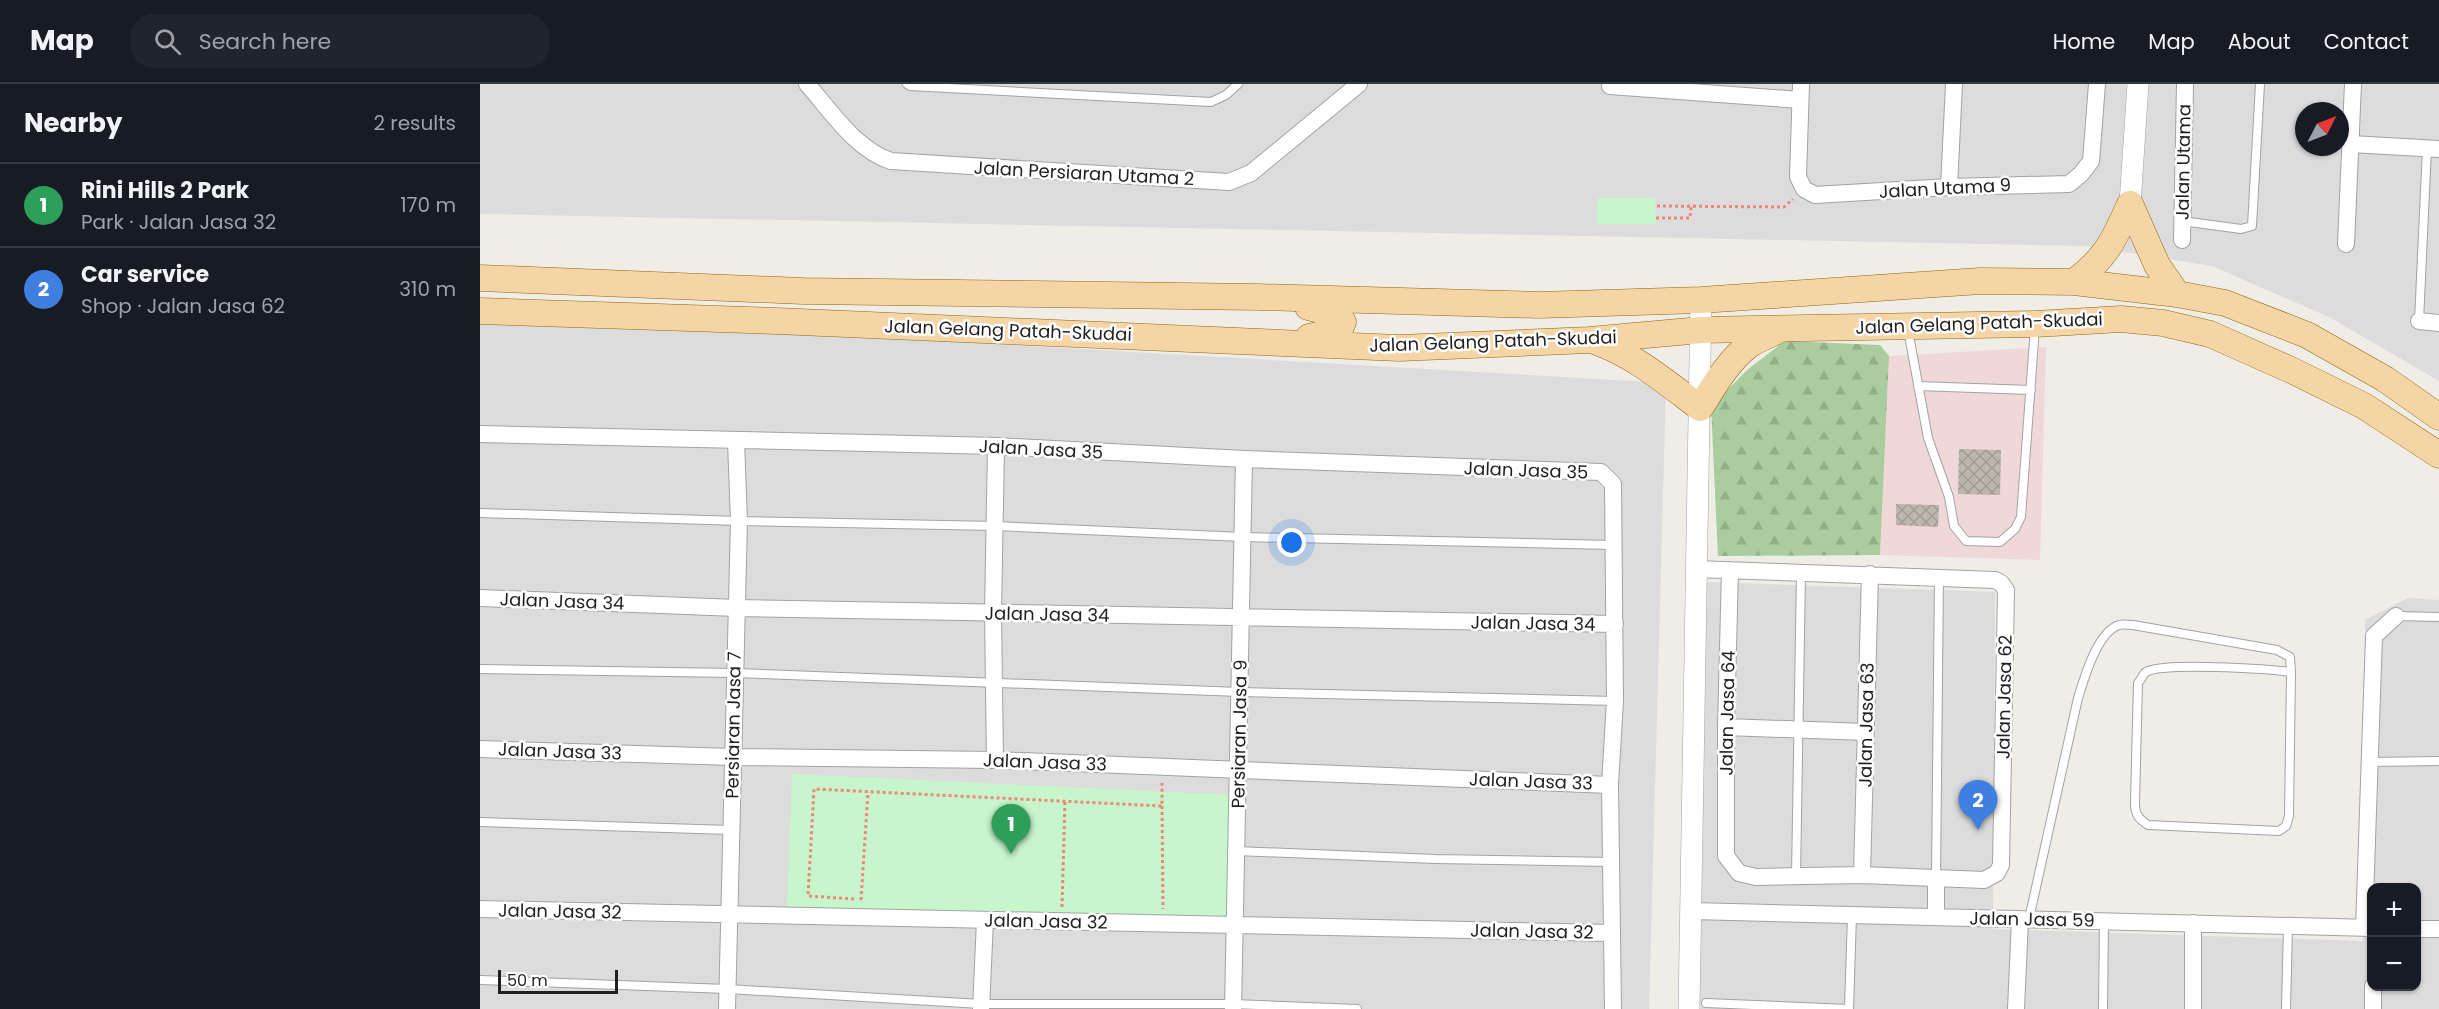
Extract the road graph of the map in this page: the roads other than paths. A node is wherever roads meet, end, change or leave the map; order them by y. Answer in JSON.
{"nodes":[{"id":1,"x":807,"y":84,"type":"edge"},
{"id":2,"x":907,"y":84,"type":"edge"},
{"id":3,"x":1238,"y":84,"type":"edge"},
{"id":4,"x":1359,"y":84,"type":"edge"},
{"id":5,"x":1954,"y":84,"type":"edge"},
{"id":6,"x":2097,"y":84,"type":"edge"},
{"id":7,"x":2138,"y":84,"type":"edge"},
{"id":8,"x":2185,"y":84,"type":"edge"},
{"id":9,"x":2260,"y":84,"type":"edge"},
{"id":10,"x":2353,"y":84,"type":"edge"},
{"id":11,"x":1610,"y":86,"type":"dead end"},
{"id":12,"x":1801,"y":92,"type":"edge"},
{"id":13,"x":2351,"y":144,"type":"junction"},
{"id":14,"x":2433,"y":148,"type":"edge"},
{"id":15,"x":1949,"y":187,"type":"junction"},
{"id":16,"x":2130,"y":204,"type":"junction"},
{"id":17,"x":2181,"y":221,"type":"junction"},
{"id":18,"x":2182,"y":240,"type":"dead end"},
{"id":19,"x":2346,"y":244,"type":"dead end"},
{"id":20,"x":480,"y":278,"type":"edge"},
{"id":21,"x":2074,"y":282,"type":"junction"},
{"id":22,"x":2177,"y":294,"type":"junction"},
{"id":23,"x":1258,"y":297,"type":"junction"},
{"id":24,"x":1701,"y":300,"type":"junction"},
{"id":25,"x":480,"y":311,"type":"edge"},
{"id":26,"x":2419,"y":321,"type":"joint"},
{"id":27,"x":2439,"y":322,"type":"edge"},
{"id":28,"x":2035,"y":324,"type":"junction"},
{"id":29,"x":1908,"y":327,"type":"junction"},
{"id":30,"x":1784,"y":328,"type":"junction"},
{"id":31,"x":1701,"y":330,"type":"junction"},
{"id":32,"x":1590,"y":340,"type":"junction"},
{"id":33,"x":1260,"y":341,"type":"junction"},
{"id":34,"x":1918,"y":386,"type":"junction"},
{"id":35,"x":2031,"y":390,"type":"junction"},
{"id":36,"x":1700,"y":408,"type":"junction"},
{"id":37,"x":2439,"y":417,"type":"edge"},
{"id":38,"x":480,"y":434,"type":"edge"},
{"id":39,"x":736,"y":441,"type":"junction"},
{"id":40,"x":996,"y":446,"type":"junction"},
{"id":41,"x":2439,"y":455,"type":"edge"},
{"id":42,"x":1244,"y":459,"type":"junction"},
{"id":43,"x":480,"y":513,"type":"edge"},
{"id":44,"x":739,"y":521,"type":"junction"},
{"id":45,"x":996,"y":526,"type":"junction"},
{"id":46,"x":1243,"y":537,"type":"junction"},
{"id":47,"x":1613,"y":545,"type":"junction"},
{"id":48,"x":1696,"y":569,"type":"junction"},
{"id":49,"x":1730,"y":570,"type":"junction"},
{"id":50,"x":1801,"y":571,"type":"junction"},
{"id":51,"x":1870,"y":574,"type":"junction"},
{"id":52,"x":1939,"y":576,"type":"junction"},
{"id":53,"x":480,"y":598,"type":"edge"},
{"id":54,"x":737,"y":608,"type":"junction"},
{"id":55,"x":993,"y":613,"type":"junction"},
{"id":56,"x":2396,"y":616,"type":"joint"},
{"id":57,"x":2439,"y":617,"type":"edge"},
{"id":58,"x":1242,"y":618,"type":"junction"},
{"id":59,"x":1615,"y":624,"type":"junction"},
{"id":60,"x":480,"y":669,"type":"edge"},
{"id":61,"x":2291,"y":672,"type":"junction"},
{"id":62,"x":735,"y":674,"type":"junction"},
{"id":63,"x":993,"y":682,"type":"junction"},
{"id":64,"x":1240,"y":693,"type":"junction"},
{"id":65,"x":1615,"y":701,"type":"junction"},
{"id":66,"x":1726,"y":727,"type":"junction"},
{"id":67,"x":1799,"y":729,"type":"junction"},
{"id":68,"x":1866,"y":732,"type":"junction"},
{"id":69,"x":480,"y":749,"type":"edge"},
{"id":70,"x":734,"y":757,"type":"junction"},
{"id":71,"x":995,"y":760,"type":"junction"},
{"id":72,"x":2439,"y":761,"type":"edge"},
{"id":73,"x":2370,"y":762,"type":"junction"},
{"id":74,"x":1238,"y":769,"type":"junction"},
{"id":75,"x":1610,"y":785,"type":"junction"},
{"id":76,"x":480,"y":822,"type":"edge"},
{"id":77,"x":730,"y":830,"type":"junction"},
{"id":78,"x":1237,"y":851,"type":"junction"},
{"id":79,"x":1726,"y":856,"type":"joint"},
{"id":80,"x":1612,"y":862,"type":"junction"},
{"id":81,"x":1862,"y":875,"type":"junction"},
{"id":82,"x":1796,"y":877,"type":"junction"},
{"id":83,"x":1936,"y":878,"type":"junction"},
{"id":84,"x":2369,"y":883,"type":"edge"},
{"id":85,"x":480,"y":909,"type":"edge"},
{"id":86,"x":1692,"y":911,"type":"junction"},
{"id":87,"x":729,"y":915,"type":"junction"},
{"id":88,"x":1852,"y":915,"type":"junction"},
{"id":89,"x":1936,"y":917,"type":"junction"},
{"id":90,"x":2025,"y":919,"type":"junction"},
{"id":91,"x":984,"y":920,"type":"junction"},
{"id":92,"x":2104,"y":921,"type":"junction"},
{"id":93,"x":2193,"y":923,"type":"junction"},
{"id":94,"x":1235,"y":924,"type":"junction"},
{"id":95,"x":2288,"y":926,"type":"junction"},
{"id":96,"x":2367,"y":928,"type":"edge"},
{"id":97,"x":2421,"y":929,"type":"edge"},
{"id":98,"x":2439,"y":929,"type":"edge"},
{"id":99,"x":1611,"y":933,"type":"junction"},
{"id":100,"x":480,"y":980,"type":"edge"},
{"id":101,"x":728,"y":989,"type":"junction"},
{"id":102,"x":2373,"y":991,"type":"edge"},
{"id":103,"x":1698,"y":1006,"type":"edge"},
{"id":104,"x":981,"y":1007,"type":"edge"},
{"id":105,"x":1233,"y":1007,"type":"edge"},
{"id":106,"x":727,"y":1009,"type":"edge"},
{"id":107,"x":1357,"y":1009,"type":"edge"},
{"id":108,"x":1613,"y":1009,"type":"edge"},
{"id":109,"x":1849,"y":1009,"type":"edge"},
{"id":110,"x":2016,"y":1009,"type":"edge"},
{"id":111,"x":2103,"y":1009,"type":"edge"},
{"id":112,"x":2193,"y":1009,"type":"edge"},
{"id":113,"x":2286,"y":1009,"type":"edge"},
{"id":114,"x":2373,"y":1009,"type":"edge"}],
"edges":[{"from":1,"to":4,"type":"street","name":"Jalan Persiaran Utama 2"},
{"from":2,"to":3,"type":"lane"},
{"from":5,"to":15,"type":"street"},
{"from":6,"to":15,"type":"street","name":"Jalan Utama 9"},
{"from":7,"to":16,"type":"street"},
{"from":8,"to":17,"type":"street","name":"Jalan Utama"},
{"from":9,"to":17,"type":"lane"},
{"from":10,"to":13,"type":"street"},
{"from":11,"to":12,"type":"street"},
{"from":12,"to":15,"type":"street","name":"Jalan Utama 9"},
{"from":13,"to":14,"type":"street"},
{"from":13,"to":19,"type":"street"},
{"from":14,"to":26,"type":"lane"},
{"from":16,"to":21,"type":"main road"},
{"from":16,"to":22,"type":"main road"},
{"from":17,"to":18,"type":"street","name":"Jalan Utama"},
{"from":20,"to":23,"type":"main road","name":"Jalan Gelang Patah-Skudai"},
{"from":21,"to":22,"type":"main road","name":"Jalan Gelang Patah-Skudai"},
{"from":21,"to":24,"type":"main road","name":"Jalan Gelang Patah-Skudai"},
{"from":22,"to":37,"type":"main road","name":"Jalan Gelang Patah-Skudai"},
{"from":23,"to":24,"type":"main road","name":"Jalan Gelang Patah-Skudai"},
{"from":23,"to":33,"type":"main road"},
{"from":24,"to":31,"type":"street"},
{"from":25,"to":33,"type":"main road","name":"Jalan Gelang Patah-Skudai"},
{"from":26,"to":27,"type":"street"},
{"from":28,"to":29,"type":"main road","name":"Jalan Gelang Patah-Skudai"},
{"from":28,"to":35,"type":"lane"},
{"from":28,"to":41,"type":"main road","name":"Jalan Gelang Patah-Skudai"},
{"from":29,"to":30,"type":"main road","name":"Jalan Gelang Patah-Skudai"},
{"from":29,"to":34,"type":"lane"},
{"from":30,"to":31,"type":"main road","name":"Jalan Gelang Patah-Skudai"},
{"from":30,"to":36,"type":"main road"},
{"from":31,"to":32,"type":"main road","name":"Jalan Gelang Patah-Skudai"},
{"from":31,"to":36,"type":"street"},
{"from":32,"to":33,"type":"main road","name":"Jalan Gelang Patah-Skudai"},
{"from":32,"to":36,"type":"main road"},
{"from":34,"to":35,"type":"lane"},
{"from":34,"to":35,"type":"lane"},
{"from":36,"to":48,"type":"street"},
{"from":38,"to":39,"type":"street","name":"Jalan Jasa 35"},
{"from":39,"to":40,"type":"street","name":"Jalan Jasa 35"},
{"from":39,"to":44,"type":"street","name":"Persiaran Jasa 7"},
{"from":40,"to":42,"type":"street","name":"Jalan Jasa 35"},
{"from":40,"to":45,"type":"street"},
{"from":42,"to":46,"type":"street","name":"Persiaran Jasa 9"},
{"from":42,"to":47,"type":"street","name":"Jalan Jasa 35"},
{"from":43,"to":44,"type":"lane"},
{"from":44,"to":45,"type":"lane"},
{"from":44,"to":54,"type":"street","name":"Persiaran Jasa 7"},
{"from":45,"to":46,"type":"lane"},
{"from":45,"to":55,"type":"street"},
{"from":46,"to":47,"type":"lane"},
{"from":46,"to":58,"type":"street","name":"Persiaran Jasa 9"},
{"from":47,"to":59,"type":"street"},
{"from":48,"to":49,"type":"street","name":"Jalan Jasa 62"},
{"from":48,"to":86,"type":"street"},
{"from":49,"to":50,"type":"street","name":"Jalan Jasa 62"},
{"from":49,"to":66,"type":"street","name":"Jalan Jasa 64"},
{"from":50,"to":51,"type":"street","name":"Jalan Jasa 62"},
{"from":50,"to":67,"type":"lane"},
{"from":51,"to":52,"type":"street","name":"Jalan Jasa 62"},
{"from":51,"to":68,"type":"street","name":"Jalan Jasa 63"},
{"from":52,"to":83,"type":"lane"},
{"from":52,"to":83,"type":"street","name":"Jalan Jasa 62"},
{"from":53,"to":54,"type":"street","name":"Jalan Jasa 34"},
{"from":54,"to":55,"type":"street","name":"Jalan Jasa 34"},
{"from":54,"to":62,"type":"street","name":"Persiaran Jasa 7"},
{"from":55,"to":58,"type":"street","name":"Jalan Jasa 34"},
{"from":55,"to":63,"type":"street"},
{"from":56,"to":57,"type":"lane"},
{"from":56,"to":73,"type":"street"},
{"from":58,"to":59,"type":"street","name":"Jalan Jasa 34"},
{"from":58,"to":64,"type":"street","name":"Persiaran Jasa 9"},
{"from":59,"to":65,"type":"street"},
{"from":60,"to":62,"type":"lane"},
{"from":61,"to":61,"type":"lane"},
{"from":61,"to":90,"type":"lane"},
{"from":62,"to":63,"type":"lane"},
{"from":62,"to":70,"type":"street","name":"Persiaran Jasa 7"},
{"from":63,"to":64,"type":"lane"},
{"from":63,"to":71,"type":"street"},
{"from":64,"to":65,"type":"lane"},
{"from":64,"to":74,"type":"street","name":"Persiaran Jasa 9"},
{"from":65,"to":75,"type":"street"},
{"from":66,"to":67,"type":"street"},
{"from":66,"to":79,"type":"street","name":"Jalan Jasa 64"},
{"from":67,"to":68,"type":"street"},
{"from":67,"to":82,"type":"lane"},
{"from":68,"to":81,"type":"street","name":"Jalan Jasa 63"},
{"from":69,"to":70,"type":"street","name":"Jalan Jasa 33"},
{"from":70,"to":71,"type":"street","name":"Jalan Jasa 33"},
{"from":70,"to":77,"type":"street","name":"Persiaran Jasa 7"},
{"from":71,"to":74,"type":"street","name":"Jalan Jasa 33"},
{"from":72,"to":73,"type":"lane"},
{"from":73,"to":84,"type":"street"},
{"from":74,"to":75,"type":"street","name":"Jalan Jasa 33"},
{"from":74,"to":78,"type":"street","name":"Persiaran Jasa 9"},
{"from":75,"to":80,"type":"street"},
{"from":76,"to":77,"type":"lane"},
{"from":77,"to":87,"type":"street","name":"Persiaran Jasa 7"},
{"from":78,"to":80,"type":"lane"},
{"from":78,"to":94,"type":"street","name":"Persiaran Jasa 9"},
{"from":79,"to":82,"type":"street","name":"Jalan Jasa 62"},
{"from":80,"to":99,"type":"street"},
{"from":81,"to":82,"type":"street","name":"Jalan Jasa 62"},
{"from":81,"to":83,"type":"street","name":"Jalan Jasa 62"},
{"from":83,"to":89,"type":"street"},
{"from":85,"to":87,"type":"street","name":"Jalan Jasa 32"},
{"from":86,"to":88,"type":"street","name":"Jalan Jasa 59"},
{"from":86,"to":103,"type":"street"},
{"from":87,"to":91,"type":"street","name":"Jalan Jasa 32"},
{"from":87,"to":101,"type":"street","name":"Persiaran Jasa 7"},
{"from":88,"to":89,"type":"street","name":"Jalan Jasa 59"},
{"from":88,"to":109,"type":"lane"},
{"from":89,"to":90,"type":"street","name":"Jalan Jasa 59"},
{"from":90,"to":92,"type":"street","name":"Jalan Jasa 59"},
{"from":90,"to":110,"type":"street"},
{"from":91,"to":94,"type":"street","name":"Jalan Jasa 32"},
{"from":91,"to":104,"type":"street"},
{"from":92,"to":93,"type":"street","name":"Jalan Jasa 59"},
{"from":92,"to":111,"type":"lane"},
{"from":93,"to":95,"type":"street","name":"Jalan Jasa 59"},
{"from":93,"to":112,"type":"street"},
{"from":94,"to":99,"type":"street","name":"Jalan Jasa 32"},
{"from":94,"to":105,"type":"street","name":"Persiaran Jasa 9"},
{"from":95,"to":96,"type":"street","name":"Jalan Jasa 59"},
{"from":95,"to":113,"type":"lane"},
{"from":97,"to":98,"type":"street"},
{"from":99,"to":108,"type":"street"},
{"from":100,"to":101,"type":"lane"},
{"from":101,"to":104,"type":"lane"},
{"from":101,"to":106,"type":"street","name":"Persiaran Jasa 7"},
{"from":102,"to":114,"type":"street"},
{"from":103,"to":109,"type":"lane"},
{"from":104,"to":105,"type":"lane"},
{"from":105,"to":107,"type":"lane"}]}
